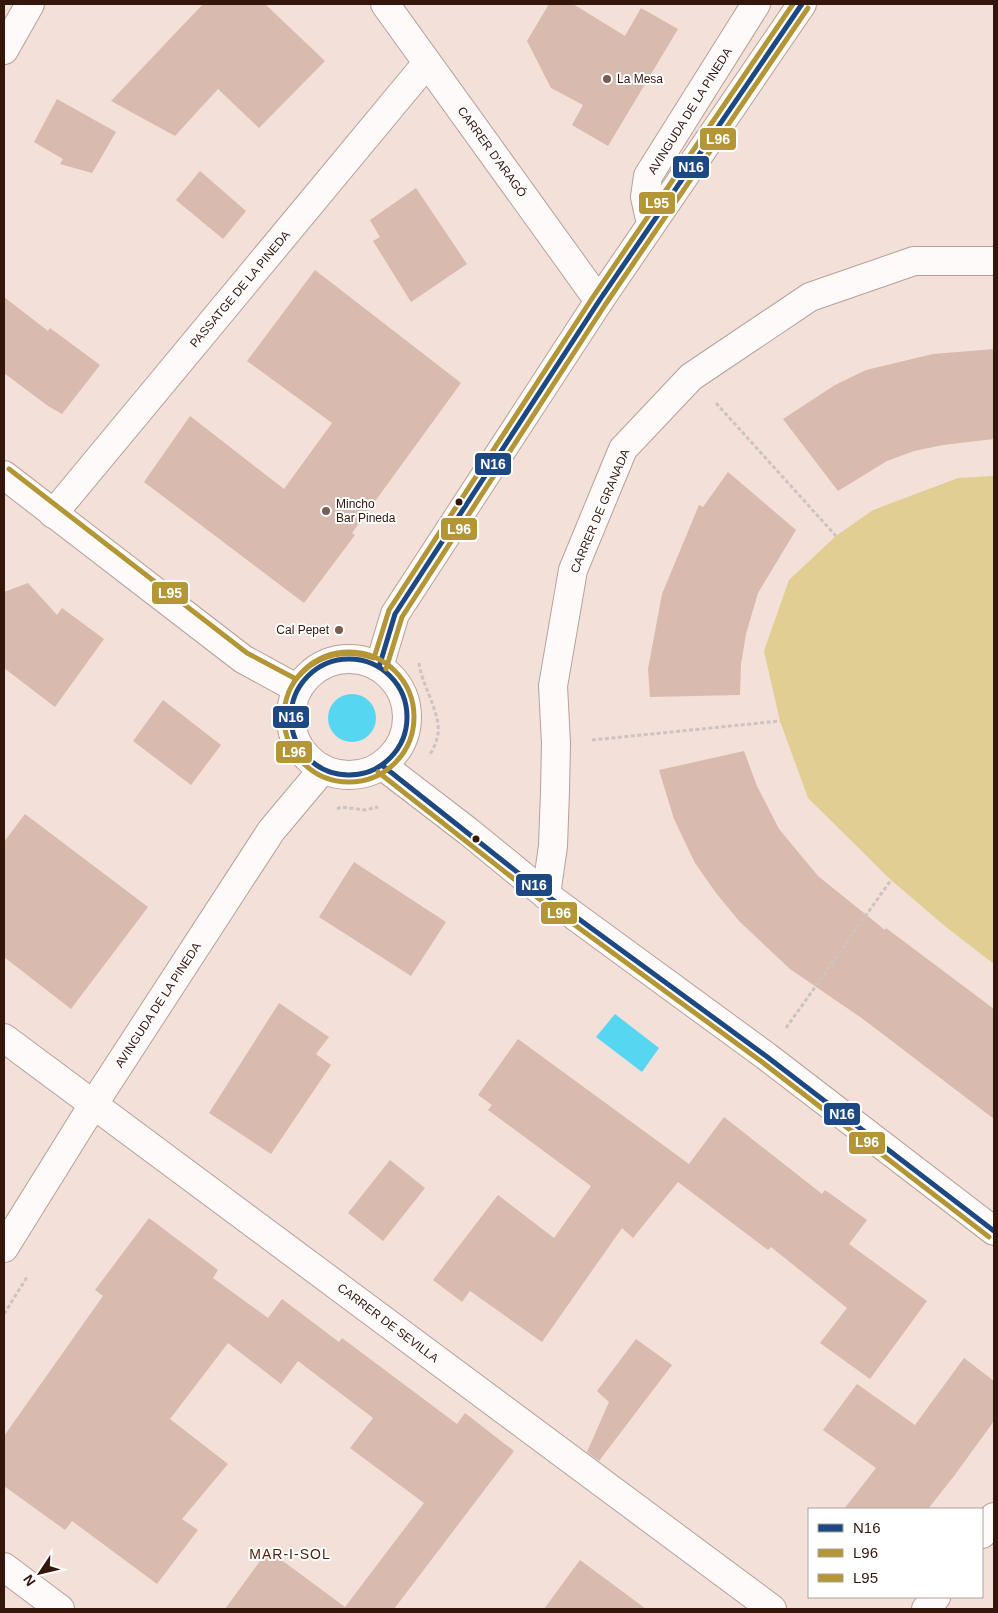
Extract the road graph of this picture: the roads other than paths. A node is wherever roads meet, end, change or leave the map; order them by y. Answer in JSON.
{"nodes":[{"id":1,"x":30,"y":4,"type":"edge"},
{"id":2,"x":385,"y":4,"type":"edge"},
{"id":3,"x":756,"y":4,"type":"edge"},
{"id":4,"x":802,"y":4,"type":"edge"},
{"id":5,"x":7,"y":35,"type":"edge"},
{"id":6,"x":427,"y":63,"type":"junction"},
{"id":7,"x":652,"y":224,"type":"junction"},
{"id":8,"x":994,"y":261,"type":"edge"},
{"id":9,"x":599,"y":301,"type":"junction"},
{"id":10,"x":4,"y":475,"type":"edge"},
{"id":11,"x":53,"y":514,"type":"junction"},
{"id":12,"x":379,"y":667,"type":"junction"},
{"id":13,"x":298,"y":689,"type":"junction"},
{"id":14,"x":384,"y":766,"type":"junction"},
{"id":15,"x":323,"y":769,"type":"junction"},
{"id":16,"x":546,"y":895,"type":"junction"},
{"id":17,"x":4,"y":1038,"type":"edge"},
{"id":18,"x":93,"y":1105,"type":"junction"},
{"id":19,"x":994,"y":1231,"type":"edge"},
{"id":20,"x":4,"y":1248,"type":"edge"},
{"id":21,"x":994,"y":1517,"type":"edge"},
{"id":22,"x":983,"y":1533,"type":"edge"},
{"id":23,"x":4,"y":1567,"type":"edge"},
{"id":24,"x":935,"y":1598,"type":"edge"},
{"id":25,"x":60,"y":1609,"type":"edge"},
{"id":26,"x":772,"y":1609,"type":"edge"},
{"id":27,"x":926,"y":1609,"type":"edge"}],
"edges":[{"from":1,"to":5,"type":"street"},
{"from":2,"to":6,"type":"street","name":"CARRER D'ARAGÓ"},
{"from":3,"to":7,"type":"street","name":"AVINGUDA DE LA PINEDA"},
{"from":4,"to":7,"type":"street"},
{"from":6,"to":9,"type":"street","name":"CARRER D'ARAGÓ"},
{"from":6,"to":11,"type":"street","name":"PASSATGE DE LA PINEDA"},
{"from":7,"to":9,"type":"street"},
{"from":8,"to":16,"type":"street","name":"CARRER DE GRANADA"},
{"from":9,"to":12,"type":"street"},
{"from":10,"to":11,"type":"street"},
{"from":11,"to":13,"type":"street"},
{"from":12,"to":13,"type":"street"},
{"from":12,"to":14,"type":"street"},
{"from":13,"to":15,"type":"street"},
{"from":14,"to":15,"type":"street"},
{"from":14,"to":16,"type":"street"},
{"from":15,"to":18,"type":"street","name":"AVINGUDA DE LA PINEDA"},
{"from":16,"to":19,"type":"street"},
{"from":17,"to":18,"type":"street","name":"CARRER DE SEVILLA"},
{"from":18,"to":20,"type":"street","name":"AVINGUDA DE LA PINEDA"},
{"from":18,"to":26,"type":"street","name":"CARRER DE SEVILLA"},
{"from":21,"to":22,"type":"street"},
{"from":23,"to":25,"type":"street"},
{"from":24,"to":27,"type":"street"}]}
